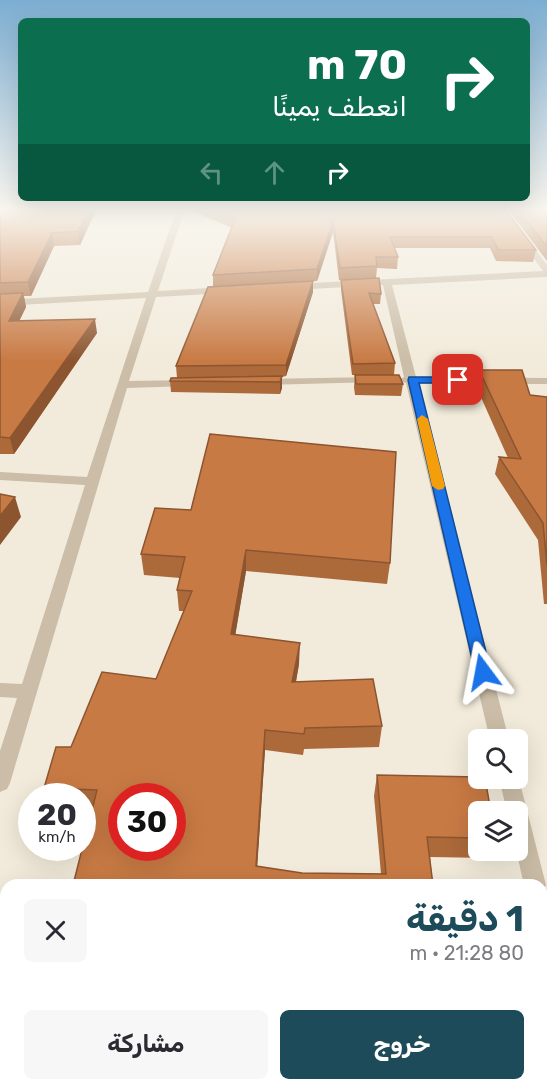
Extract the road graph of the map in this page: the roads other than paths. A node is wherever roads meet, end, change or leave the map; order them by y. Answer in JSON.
{"nodes":[{"id":1,"x":163,"y":259,"type":"edge"},
{"id":2,"x":538,"y":259,"type":"edge"},
{"id":3,"x":547,"y":272,"type":"edge"},
{"id":4,"x":387,"y":283,"type":"junction"},
{"id":5,"x":281,"y":288,"type":"edge"},
{"id":6,"x":234,"y":290,"type":"edge"},
{"id":7,"x":151,"y":294,"type":"junction"},
{"id":8,"x":0,"y":303,"type":"edge"},
{"id":9,"x":413,"y":380,"type":"junction"},
{"id":10,"x":547,"y":381,"type":"edge"},
{"id":11,"x":250,"y":382,"type":"edge"},
{"id":12,"x":203,"y":383,"type":"edge"},
{"id":13,"x":122,"y":385,"type":"junction"},
{"id":14,"x":0,"y":476,"type":"edge"},
{"id":15,"x":92,"y":481,"type":"junction"},
{"id":16,"x":0,"y":690,"type":"edge"},
{"id":17,"x":28,"y":691,"type":"junction"},
{"id":18,"x":497,"y":729,"type":"edge"},
{"id":19,"x":0,"y":783,"type":"edge"},
{"id":20,"x":528,"y":857,"type":"edge"},
{"id":21,"x":534,"y":879,"type":"edge"}],
"edges":[{"from":1,"to":7,"type":"street"},
{"from":2,"to":3,"type":"street"},
{"from":3,"to":4,"type":"street"},
{"from":4,"to":5,"type":"street"},
{"from":4,"to":9,"type":"street"},
{"from":6,"to":7,"type":"street"},
{"from":7,"to":8,"type":"street"},
{"from":7,"to":13,"type":"street"},
{"from":9,"to":10,"type":"street"},
{"from":9,"to":11,"type":"street"},
{"from":9,"to":18,"type":"street"},
{"from":12,"to":13,"type":"street"},
{"from":13,"to":15,"type":"street"},
{"from":14,"to":15,"type":"street"},
{"from":15,"to":17,"type":"street"},
{"from":16,"to":17,"type":"street"},
{"from":17,"to":19,"type":"street"},
{"from":20,"to":21,"type":"street"}]}
